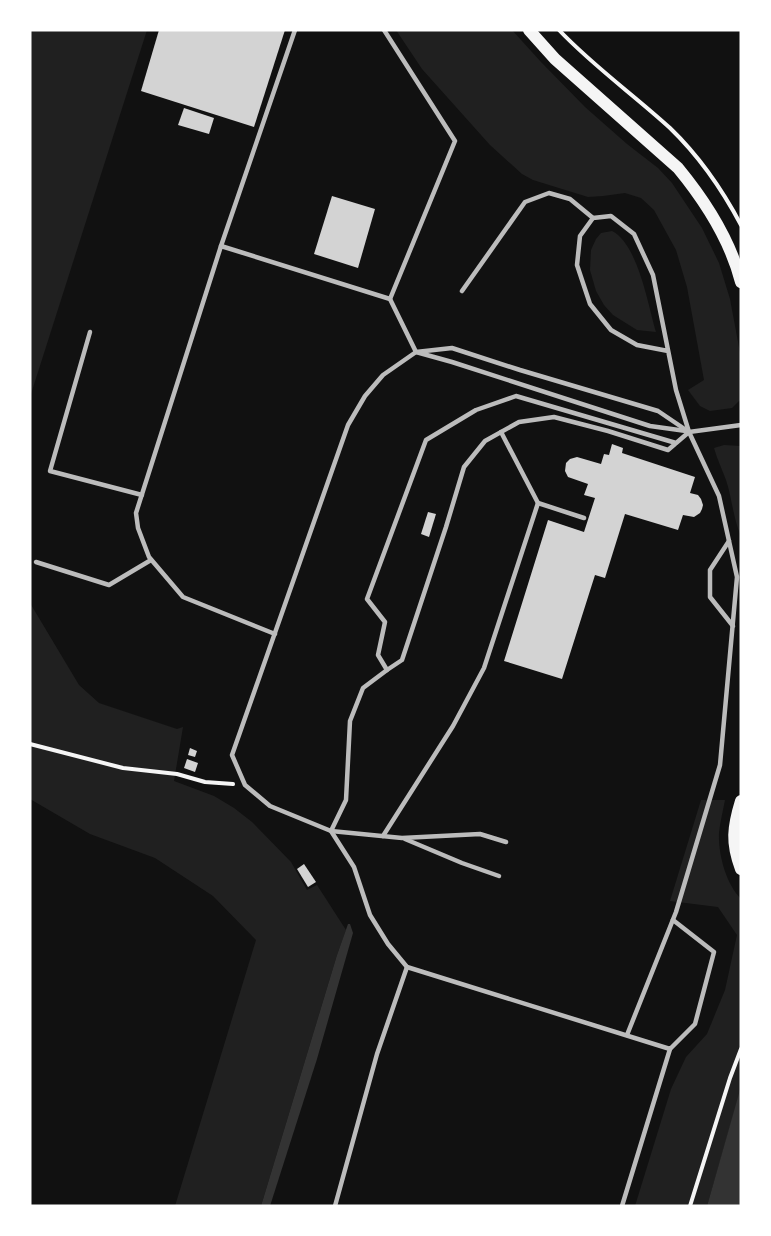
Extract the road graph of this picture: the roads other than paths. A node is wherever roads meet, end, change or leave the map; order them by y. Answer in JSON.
{"nodes":[{"id":1,"x":295,"y":30,"type":"edge"},
{"id":2,"x":384,"y":30,"type":"edge"},
{"id":3,"x":529,"y":30,"type":"edge"},
{"id":4,"x":593,"y":218,"type":"junction"},
{"id":5,"x":221,"y":246,"type":"junction"},
{"id":6,"x":741,"y":282,"type":"edge"},
{"id":7,"x":462,"y":291,"type":"dead end"},
{"id":8,"x":390,"y":299,"type":"junction"},
{"id":9,"x":90,"y":332,"type":"dead end"},
{"id":10,"x":668,"y":351,"type":"junction"},
{"id":11,"x":416,"y":352,"type":"junction"},
{"id":12,"x":741,"y":425,"type":"edge"},
{"id":13,"x":501,"y":432,"type":"junction"},
{"id":14,"x":689,"y":432,"type":"junction"},
{"id":15,"x":676,"y":442,"type":"junction"},
{"id":16,"x":142,"y":495,"type":"junction"},
{"id":17,"x":538,"y":502,"type":"junction"},
{"id":18,"x":584,"y":518,"type":"dead end"},
{"id":19,"x":729,"y":541,"type":"junction"},
{"id":20,"x":151,"y":560,"type":"junction"},
{"id":21,"x":36,"y":562,"type":"dead end"},
{"id":22,"x":733,"y":626,"type":"junction"},
{"id":23,"x":275,"y":634,"type":"junction"},
{"id":24,"x":387,"y":670,"type":"junction"},
{"id":25,"x":741,"y":801,"type":"edge"},
{"id":26,"x":331,"y":831,"type":"junction"},
{"id":27,"x":383,"y":836,"type":"junction"},
{"id":28,"x":402,"y":838,"type":"junction"},
{"id":29,"x":506,"y":842,"type":"dead end"},
{"id":30,"x":741,"y":869,"type":"edge"},
{"id":31,"x":499,"y":876,"type":"dead end"},
{"id":32,"x":673,"y":920,"type":"junction"},
{"id":33,"x":407,"y":967,"type":"junction"},
{"id":34,"x":627,"y":1035,"type":"junction"},
{"id":35,"x":670,"y":1049,"type":"junction"},
{"id":36,"x":335,"y":1206,"type":"edge"},
{"id":37,"x":622,"y":1206,"type":"edge"}],
"edges":[{"from":1,"to":5,"type":"lane"},
{"from":2,"to":8,"type":"lane"},
{"from":3,"to":6,"type":"main road"},
{"from":4,"to":7,"type":"lane"},
{"from":4,"to":10,"type":"lane"},
{"from":4,"to":10,"type":"lane"},
{"from":5,"to":8,"type":"lane"},
{"from":5,"to":16,"type":"lane"},
{"from":8,"to":11,"type":"lane"},
{"from":9,"to":16,"type":"lane"},
{"from":10,"to":14,"type":"lane"},
{"from":11,"to":14,"type":"lane"},
{"from":11,"to":14,"type":"lane"},
{"from":11,"to":23,"type":"lane"},
{"from":12,"to":14,"type":"lane"},
{"from":13,"to":15,"type":"lane"},
{"from":13,"to":17,"type":"lane"},
{"from":13,"to":24,"type":"lane"},
{"from":14,"to":15,"type":"lane"},
{"from":14,"to":19,"type":"lane"},
{"from":15,"to":24,"type":"lane"},
{"from":16,"to":20,"type":"lane"},
{"from":17,"to":18,"type":"lane"},
{"from":17,"to":27,"type":"lane"},
{"from":19,"to":22,"type":"lane"},
{"from":19,"to":22,"type":"lane"},
{"from":20,"to":21,"type":"lane"},
{"from":20,"to":23,"type":"lane"},
{"from":22,"to":32,"type":"lane"},
{"from":23,"to":26,"type":"lane"},
{"from":24,"to":26,"type":"lane"},
{"from":25,"to":30,"type":"main road"},
{"from":26,"to":27,"type":"lane"},
{"from":26,"to":33,"type":"lane"},
{"from":27,"to":28,"type":"lane"},
{"from":28,"to":29,"type":"lane"},
{"from":28,"to":31,"type":"lane"},
{"from":32,"to":34,"type":"lane"},
{"from":32,"to":35,"type":"lane"},
{"from":33,"to":34,"type":"lane"},
{"from":33,"to":36,"type":"lane"},
{"from":34,"to":35,"type":"lane"},
{"from":35,"to":37,"type":"lane"}]}
